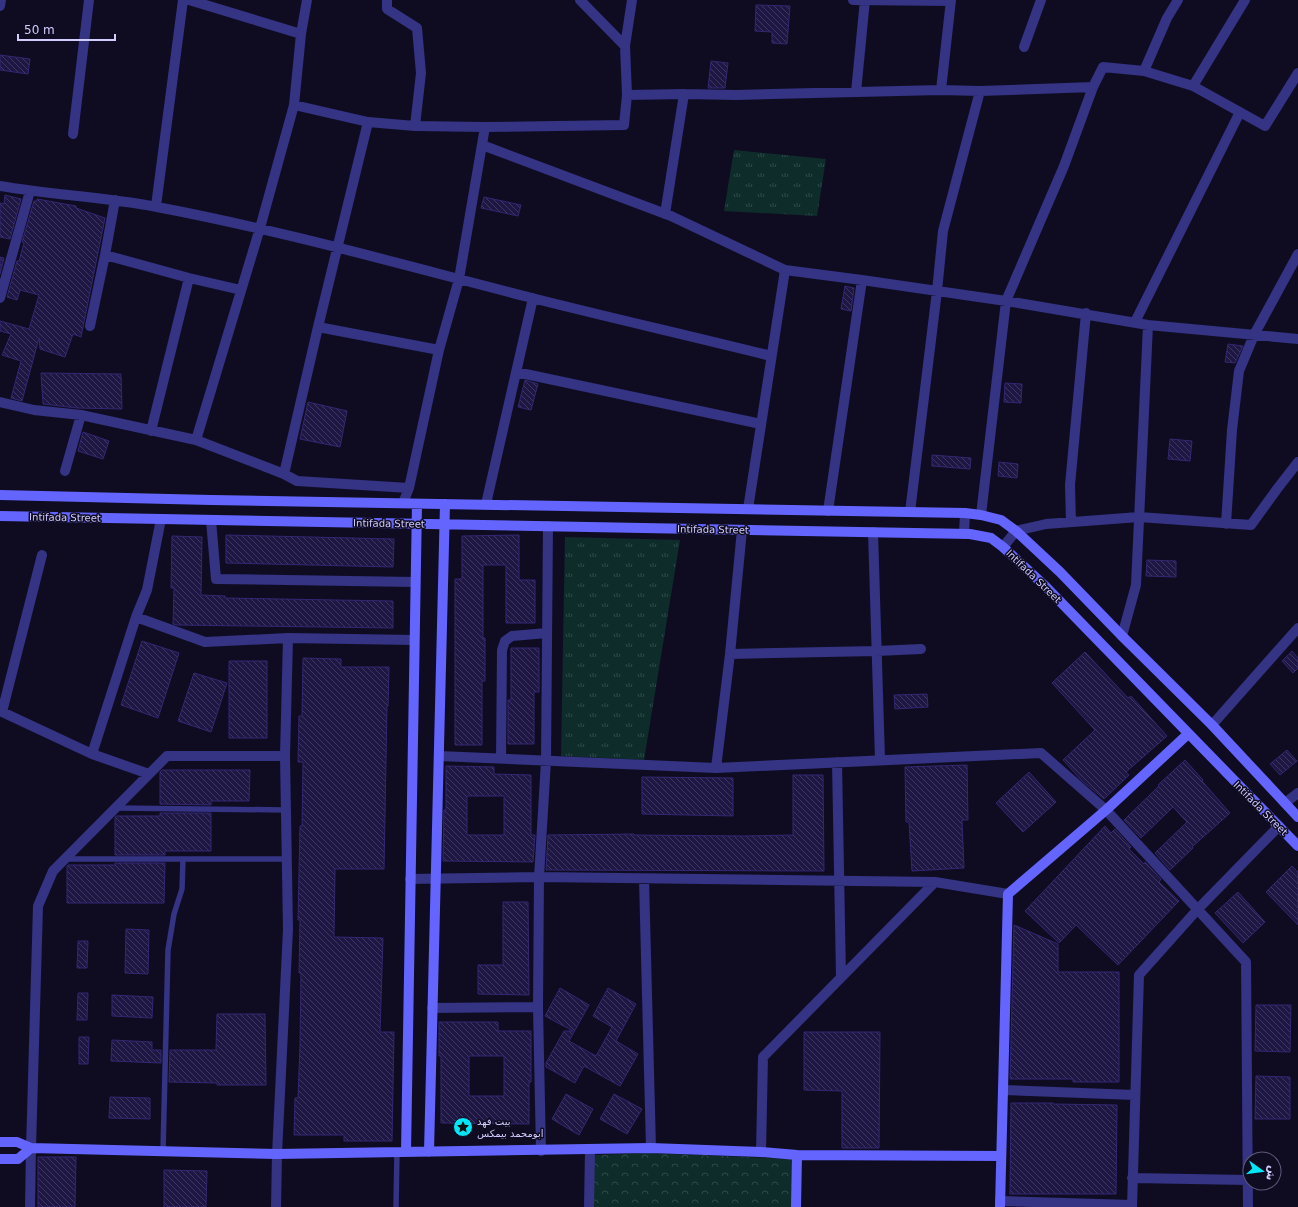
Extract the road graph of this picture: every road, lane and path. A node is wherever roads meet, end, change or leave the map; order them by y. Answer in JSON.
{"nodes":[{"id":1,"x":1,"y":0,"type":"edge"},
{"id":2,"x":89,"y":0,"type":"edge"},
{"id":3,"x":183,"y":0,"type":"edge"},
{"id":4,"x":189,"y":0,"type":"edge"},
{"id":5,"x":307,"y":0,"type":"edge"},
{"id":6,"x":387,"y":0,"type":"edge"},
{"id":7,"x":580,"y":0,"type":"edge"},
{"id":8,"x":632,"y":0,"type":"edge"},
{"id":9,"x":853,"y":0,"type":"edge"},
{"id":10,"x":865,"y":0,"type":"edge"},
{"id":11,"x":1041,"y":0,"type":"edge"},
{"id":12,"x":1178,"y":0,"type":"edge"},
{"id":13,"x":1245,"y":0,"type":"edge"},
{"id":14,"x":951,"y":1,"type":"edge"},
{"id":15,"x":210,"y":3,"type":"edge"},
{"id":16,"x":0,"y":6,"type":"edge"},
{"id":17,"x":301,"y":34,"type":"junction"},
{"id":18,"x":625,"y":46,"type":"junction"},
{"id":19,"x":1024,"y":47,"type":"dead end"},
{"id":20,"x":1144,"y":71,"type":"junction"},
{"id":21,"x":1298,"y":74,"type":"edge"},
{"id":22,"x":1193,"y":86,"type":"junction"},
{"id":23,"x":1093,"y":87,"type":"junction"},
{"id":24,"x":941,"y":90,"type":"junction"},
{"id":25,"x":980,"y":91,"type":"junction"},
{"id":26,"x":856,"y":92,"type":"junction"},
{"id":27,"x":684,"y":94,"type":"junction"},
{"id":28,"x":626,"y":95,"type":"junction"},
{"id":29,"x":294,"y":105,"type":"junction"},
{"id":30,"x":1240,"y":112,"type":"junction"},
{"id":31,"x":368,"y":122,"type":"junction"},
{"id":32,"x":415,"y":126,"type":"junction"},
{"id":33,"x":484,"y":127,"type":"junction"},
{"id":34,"x":73,"y":134,"type":"dead end"},
{"id":35,"x":482,"y":145,"type":"junction"},
{"id":36,"x":0,"y":186,"type":"edge"},
{"id":37,"x":30,"y":192,"type":"junction"},
{"id":38,"x":115,"y":200,"type":"junction"},
{"id":39,"x":156,"y":206,"type":"junction"},
{"id":40,"x":665,"y":214,"type":"junction"},
{"id":41,"x":260,"y":228,"type":"junction"},
{"id":42,"x":338,"y":248,"type":"junction"},
{"id":43,"x":1298,"y":254,"type":"edge"},
{"id":44,"x":105,"y":255,"type":"junction"},
{"id":45,"x":785,"y":270,"type":"junction"},
{"id":46,"x":189,"y":278,"type":"junction"},
{"id":47,"x":459,"y":278,"type":"junction"},
{"id":48,"x":862,"y":280,"type":"junction"},
{"id":49,"x":241,"y":290,"type":"junction"},
{"id":50,"x":938,"y":291,"type":"junction"},
{"id":51,"x":0,"y":298,"type":"edge"},
{"id":52,"x":533,"y":298,"type":"junction"},
{"id":53,"x":1006,"y":300,"type":"junction"},
{"id":54,"x":1086,"y":314,"type":"junction"},
{"id":55,"x":1135,"y":322,"type":"junction"},
{"id":56,"x":1148,"y":325,"type":"junction"},
{"id":57,"x":90,"y":326,"type":"dead end"},
{"id":58,"x":318,"y":327,"type":"junction"},
{"id":59,"x":1254,"y":335,"type":"junction"},
{"id":60,"x":1298,"y":339,"type":"edge"},
{"id":61,"x":439,"y":350,"type":"junction"},
{"id":62,"x":771,"y":356,"type":"junction"},
{"id":63,"x":516,"y":372,"type":"junction"},
{"id":64,"x":0,"y":402,"type":"edge"},
{"id":65,"x":81,"y":415,"type":"junction"},
{"id":66,"x":761,"y":424,"type":"junction"},
{"id":67,"x":151,"y":431,"type":"junction"},
{"id":68,"x":196,"y":440,"type":"junction"},
{"id":69,"x":1298,"y":462,"type":"edge"},
{"id":70,"x":65,"y":471,"type":"dead end"},
{"id":71,"x":284,"y":474,"type":"junction"},
{"id":72,"x":409,"y":488,"type":"junction"},
{"id":73,"x":0,"y":495,"type":"edge"},
{"id":74,"x":403,"y":503,"type":"junction"},
{"id":75,"x":416,"y":504,"type":"junction"},
{"id":76,"x":445,"y":504,"type":"junction"},
{"id":77,"x":486,"y":504,"type":"junction"},
{"id":78,"x":748,"y":509,"type":"junction"},
{"id":79,"x":828,"y":511,"type":"junction"},
{"id":80,"x":910,"y":512,"type":"junction"},
{"id":81,"x":965,"y":513,"type":"junction"},
{"id":82,"x":981,"y":515,"type":"junction"},
{"id":83,"x":0,"y":516,"type":"edge"},
{"id":84,"x":1139,"y":517,"type":"junction"},
{"id":85,"x":161,"y":519,"type":"junction"},
{"id":86,"x":211,"y":520,"type":"junction"},
{"id":87,"x":1070,"y":522,"type":"junction"},
{"id":88,"x":416,"y":524,"type":"junction"},
{"id":89,"x":445,"y":524,"type":"junction"},
{"id":90,"x":1226,"y":524,"type":"junction"},
{"id":91,"x":548,"y":526,"type":"junction"},
{"id":92,"x":742,"y":530,"type":"junction"},
{"id":93,"x":873,"y":532,"type":"junction"},
{"id":94,"x":1016,"y":532,"type":"junction"},
{"id":95,"x":964,"y":534,"type":"junction"},
{"id":96,"x":1003,"y":547,"type":"junction"},
{"id":97,"x":42,"y":555,"type":"dead end"},
{"id":98,"x":415,"y":582,"type":"junction"},
{"id":99,"x":136,"y":617,"type":"junction"},
{"id":100,"x":1298,"y":628,"type":"edge"},
{"id":101,"x":547,"y":633,"type":"junction"},
{"id":102,"x":1122,"y":636,"type":"junction"},
{"id":103,"x":288,"y":638,"type":"junction"},
{"id":104,"x":414,"y":640,"type":"junction"},
{"id":105,"x":921,"y":649,"type":"dead end"},
{"id":106,"x":877,"y":651,"type":"junction"},
{"id":107,"x":730,"y":654,"type":"junction"},
{"id":108,"x":1,"y":711,"type":"edge"},
{"id":109,"x":1212,"y":725,"type":"junction"},
{"id":110,"x":1188,"y":734,"type":"junction"},
{"id":111,"x":92,"y":754,"type":"junction"},
{"id":112,"x":285,"y":756,"type":"junction"},
{"id":113,"x":439,"y":756,"type":"junction"},
{"id":114,"x":501,"y":758,"type":"junction"},
{"id":115,"x":880,"y":759,"type":"junction"},
{"id":116,"x":546,"y":760,"type":"junction"},
{"id":117,"x":837,"y":762,"type":"junction"},
{"id":118,"x":716,"y":768,"type":"junction"},
{"id":119,"x":150,"y":774,"type":"junction"},
{"id":120,"x":1298,"y":793,"type":"edge"},
{"id":121,"x":1285,"y":803,"type":"junction"},
{"id":122,"x":116,"y":808,"type":"junction"},
{"id":123,"x":286,"y":810,"type":"junction"},
{"id":124,"x":1106,"y":810,"type":"junction"},
{"id":125,"x":1298,"y":817,"type":"edge"},
{"id":126,"x":1279,"y":826,"type":"junction"},
{"id":127,"x":1298,"y":846,"type":"edge"},
{"id":128,"x":66,"y":859,"type":"junction"},
{"id":129,"x":183,"y":859,"type":"junction"},
{"id":130,"x":286,"y":859,"type":"junction"},
{"id":131,"x":539,"y":877,"type":"junction"},
{"id":132,"x":436,"y":878,"type":"junction"},
{"id":133,"x":644,"y":878,"type":"junction"},
{"id":134,"x":410,"y":880,"type":"junction"},
{"id":135,"x":839,"y":881,"type":"junction"},
{"id":136,"x":935,"y":882,"type":"junction"},
{"id":137,"x":1008,"y":894,"type":"junction"},
{"id":138,"x":1196,"y":910,"type":"junction"},
{"id":139,"x":841,"y":977,"type":"junction"},
{"id":140,"x":538,"y":1007,"type":"junction"},
{"id":141,"x":432,"y":1008,"type":"junction"},
{"id":142,"x":1003,"y":1090,"type":"junction"},
{"id":143,"x":1135,"y":1095,"type":"junction"},
{"id":144,"x":0,"y":1142,"type":"edge"},
{"id":145,"x":31,"y":1148,"type":"junction"},
{"id":146,"x":651,"y":1148,"type":"junction"},
{"id":147,"x":590,"y":1150,"type":"junction"},
{"id":148,"x":163,"y":1151,"type":"junction"},
{"id":149,"x":541,"y":1151,"type":"junction"},
{"id":150,"x":1248,"y":1151,"type":"edge"},
{"id":151,"x":402,"y":1152,"type":"junction"},
{"id":152,"x":429,"y":1152,"type":"junction"},
{"id":153,"x":761,"y":1152,"type":"junction"},
{"id":154,"x":277,"y":1154,"type":"junction"},
{"id":155,"x":797,"y":1155,"type":"junction"},
{"id":156,"x":1001,"y":1156,"type":"junction"},
{"id":157,"x":0,"y":1159,"type":"edge"},
{"id":158,"x":1132,"y":1178,"type":"junction"},
{"id":159,"x":1242,"y":1180,"type":"edge"},
{"id":160,"x":1248,"y":1191,"type":"edge"},
{"id":161,"x":1000,"y":1204,"type":"edge"},
{"id":162,"x":1132,"y":1206,"type":"edge"},
{"id":163,"x":30,"y":1207,"type":"edge"},
{"id":164,"x":276,"y":1207,"type":"edge"},
{"id":165,"x":396,"y":1207,"type":"edge"},
{"id":166,"x":589,"y":1207,"type":"edge"},
{"id":167,"x":796,"y":1207,"type":"edge"},
{"id":168,"x":1248,"y":1207,"type":"edge"}],
"edges":[{"from":1,"to":16,"type":"street"},
{"from":2,"to":34,"type":"street"},
{"from":3,"to":39,"type":"street"},
{"from":4,"to":15,"type":"street"},
{"from":5,"to":17,"type":"street"},
{"from":6,"to":32,"type":"street"},
{"from":7,"to":18,"type":"street"},
{"from":8,"to":18,"type":"street"},
{"from":9,"to":10,"type":"street"},
{"from":10,"to":14,"type":"street"},
{"from":10,"to":26,"type":"street"},
{"from":11,"to":19,"type":"street"},
{"from":12,"to":20,"type":"street"},
{"from":13,"to":22,"type":"street"},
{"from":14,"to":24,"type":"street"},
{"from":15,"to":17,"type":"street"},
{"from":17,"to":29,"type":"street"},
{"from":18,"to":28,"type":"street"},
{"from":20,"to":22,"type":"street"},
{"from":20,"to":23,"type":"street"},
{"from":21,"to":30,"type":"street"},
{"from":22,"to":30,"type":"street"},
{"from":23,"to":25,"type":"street"},
{"from":23,"to":53,"type":"street"},
{"from":24,"to":25,"type":"street"},
{"from":24,"to":26,"type":"street"},
{"from":25,"to":50,"type":"street"},
{"from":26,"to":27,"type":"street"},
{"from":27,"to":28,"type":"street"},
{"from":27,"to":40,"type":"street"},
{"from":28,"to":33,"type":"street"},
{"from":29,"to":31,"type":"street"},
{"from":29,"to":41,"type":"street"},
{"from":30,"to":55,"type":"street"},
{"from":31,"to":32,"type":"street"},
{"from":31,"to":42,"type":"street"},
{"from":32,"to":33,"type":"street"},
{"from":33,"to":35,"type":"street"},
{"from":35,"to":40,"type":"street"},
{"from":35,"to":47,"type":"street"},
{"from":36,"to":37,"type":"street"},
{"from":37,"to":38,"type":"street"},
{"from":37,"to":51,"type":"street"},
{"from":38,"to":39,"type":"street"},
{"from":38,"to":44,"type":"street"},
{"from":39,"to":41,"type":"street"},
{"from":40,"to":45,"type":"street"},
{"from":41,"to":42,"type":"street"},
{"from":41,"to":49,"type":"street"},
{"from":42,"to":47,"type":"street"},
{"from":42,"to":58,"type":"street"},
{"from":43,"to":59,"type":"street"},
{"from":44,"to":46,"type":"street"},
{"from":44,"to":57,"type":"street"},
{"from":45,"to":48,"type":"street"},
{"from":45,"to":62,"type":"street"},
{"from":46,"to":49,"type":"street"},
{"from":46,"to":67,"type":"street"},
{"from":47,"to":52,"type":"street"},
{"from":47,"to":61,"type":"street"},
{"from":48,"to":50,"type":"street"},
{"from":48,"to":79,"type":"street"},
{"from":49,"to":68,"type":"street"},
{"from":50,"to":53,"type":"street"},
{"from":50,"to":80,"type":"street"},
{"from":52,"to":62,"type":"street"},
{"from":52,"to":63,"type":"street"},
{"from":53,"to":54,"type":"street"},
{"from":53,"to":82,"type":"street"},
{"from":54,"to":55,"type":"street"},
{"from":54,"to":87,"type":"street"},
{"from":55,"to":56,"type":"street"},
{"from":56,"to":59,"type":"street"},
{"from":56,"to":84,"type":"street"},
{"from":58,"to":61,"type":"street"},
{"from":58,"to":71,"type":"street"},
{"from":59,"to":60,"type":"street"},
{"from":59,"to":90,"type":"street"},
{"from":61,"to":72,"type":"street"},
{"from":62,"to":66,"type":"street"},
{"from":63,"to":66,"type":"street"},
{"from":63,"to":77,"type":"street"},
{"from":64,"to":65,"type":"street"},
{"from":65,"to":67,"type":"street"},
{"from":65,"to":70,"type":"street"},
{"from":66,"to":78,"type":"street"},
{"from":67,"to":68,"type":"street"},
{"from":68,"to":71,"type":"street"},
{"from":69,"to":90,"type":"street"},
{"from":71,"to":72,"type":"street"},
{"from":72,"to":74,"type":"street"},
{"from":73,"to":74,"type":"street","name":"Intifada Street"},
{"from":74,"to":75,"type":"street","name":"Intifada Street"},
{"from":75,"to":76,"type":"street","name":"Intifada Street"},
{"from":75,"to":88,"type":"street"},
{"from":76,"to":77,"type":"street","name":"Intifada Street"},
{"from":76,"to":89,"type":"street"},
{"from":77,"to":78,"type":"street","name":"Intifada Street"},
{"from":78,"to":79,"type":"street","name":"Intifada Street"},
{"from":79,"to":80,"type":"street","name":"Intifada Street"},
{"from":80,"to":81,"type":"street","name":"Intifada Street"},
{"from":81,"to":82,"type":"street","name":"Intifada Street"},
{"from":81,"to":95,"type":"street"},
{"from":82,"to":94,"type":"street","name":"Intifada Street"},
{"from":83,"to":85,"type":"street","name":"Intifada Street"},
{"from":84,"to":87,"type":"street"},
{"from":84,"to":90,"type":"street"},
{"from":84,"to":102,"type":"street"},
{"from":85,"to":86,"type":"street","name":"Intifada Street"},
{"from":85,"to":99,"type":"street"},
{"from":86,"to":88,"type":"street","name":"Intifada Street"},
{"from":86,"to":98,"type":"street"},
{"from":87,"to":94,"type":"street"},
{"from":88,"to":89,"type":"street","name":"Intifada Street"},
{"from":88,"to":98,"type":"street"},
{"from":89,"to":91,"type":"street","name":"Intifada Street"},
{"from":89,"to":113,"type":"street"},
{"from":91,"to":92,"type":"street","name":"Intifada Street"},
{"from":91,"to":101,"type":"street"},
{"from":92,"to":93,"type":"street","name":"Intifada Street"},
{"from":92,"to":107,"type":"street"},
{"from":93,"to":95,"type":"street","name":"Intifada Street"},
{"from":93,"to":106,"type":"street"},
{"from":94,"to":96,"type":"street"},
{"from":94,"to":102,"type":"street","name":"Intifada Street"},
{"from":95,"to":96,"type":"street","name":"Intifada Street"},
{"from":96,"to":110,"type":"street","name":"Intifada Street"},
{"from":97,"to":108,"type":"street"},
{"from":98,"to":104,"type":"street"},
{"from":99,"to":103,"type":"street"},
{"from":99,"to":111,"type":"street"},
{"from":100,"to":109,"type":"street"},
{"from":101,"to":114,"type":"street"},
{"from":101,"to":116,"type":"street"},
{"from":102,"to":109,"type":"street","name":"Intifada Street"},
{"from":103,"to":104,"type":"street"},
{"from":103,"to":112,"type":"street"},
{"from":104,"to":134,"type":"street"},
{"from":105,"to":106,"type":"street"},
{"from":106,"to":107,"type":"street"},
{"from":106,"to":115,"type":"street"},
{"from":107,"to":118,"type":"street"},
{"from":108,"to":111,"type":"street"},
{"from":109,"to":121,"type":"street","name":"Intifada Street"},
{"from":110,"to":124,"type":"street"},
{"from":110,"to":126,"type":"street","name":"Intifada Street"},
{"from":111,"to":119,"type":"street"},
{"from":112,"to":119,"type":"street"},
{"from":112,"to":123,"type":"street"},
{"from":113,"to":114,"type":"street"},
{"from":113,"to":132,"type":"street"},
{"from":114,"to":116,"type":"street"},
{"from":115,"to":117,"type":"street"},
{"from":115,"to":124,"type":"street"},
{"from":116,"to":118,"type":"street"},
{"from":116,"to":131,"type":"street"},
{"from":117,"to":118,"type":"street"},
{"from":117,"to":135,"type":"street"},
{"from":119,"to":122,"type":"street"},
{"from":120,"to":121,"type":"street"},
{"from":121,"to":125,"type":"street","name":"Intifada Street"},
{"from":122,"to":123,"type":"lane"},
{"from":122,"to":128,"type":"street"},
{"from":123,"to":130,"type":"street"},
{"from":124,"to":137,"type":"street"},
{"from":124,"to":138,"type":"street"},
{"from":126,"to":127,"type":"street","name":"Intifada Street"},
{"from":126,"to":138,"type":"street"},
{"from":128,"to":129,"type":"lane"},
{"from":128,"to":145,"type":"street"},
{"from":129,"to":130,"type":"lane"},
{"from":129,"to":148,"type":"lane"},
{"from":130,"to":154,"type":"street"},
{"from":131,"to":132,"type":"street"},
{"from":131,"to":133,"type":"street"},
{"from":131,"to":140,"type":"street"},
{"from":132,"to":134,"type":"street"},
{"from":132,"to":141,"type":"street"},
{"from":133,"to":135,"type":"street"},
{"from":133,"to":146,"type":"street"},
{"from":134,"to":151,"type":"street"},
{"from":135,"to":136,"type":"street"},
{"from":135,"to":139,"type":"street"},
{"from":136,"to":137,"type":"street"},
{"from":136,"to":139,"type":"street"},
{"from":137,"to":142,"type":"street"},
{"from":138,"to":143,"type":"street"},
{"from":138,"to":150,"type":"street"},
{"from":139,"to":153,"type":"street"},
{"from":140,"to":141,"type":"street"},
{"from":140,"to":149,"type":"street"},
{"from":141,"to":152,"type":"street"},
{"from":142,"to":143,"type":"street"},
{"from":142,"to":156,"type":"street"},
{"from":143,"to":158,"type":"street"},
{"from":144,"to":145,"type":"street"},
{"from":145,"to":148,"type":"street"},
{"from":145,"to":157,"type":"street"},
{"from":145,"to":163,"type":"street"},
{"from":146,"to":147,"type":"street"},
{"from":146,"to":153,"type":"street"},
{"from":147,"to":149,"type":"street"},
{"from":147,"to":166,"type":"street"},
{"from":148,"to":154,"type":"street"},
{"from":149,"to":152,"type":"street"},
{"from":151,"to":152,"type":"street"},
{"from":151,"to":154,"type":"street"},
{"from":151,"to":165,"type":"lane"},
{"from":153,"to":155,"type":"street"},
{"from":154,"to":164,"type":"street"},
{"from":155,"to":156,"type":"street"},
{"from":155,"to":167,"type":"street"},
{"from":156,"to":161,"type":"street"},
{"from":158,"to":159,"type":"street"},
{"from":158,"to":162,"type":"street"},
{"from":160,"to":168,"type":"street"},
{"from":161,"to":162,"type":"street"}]}
